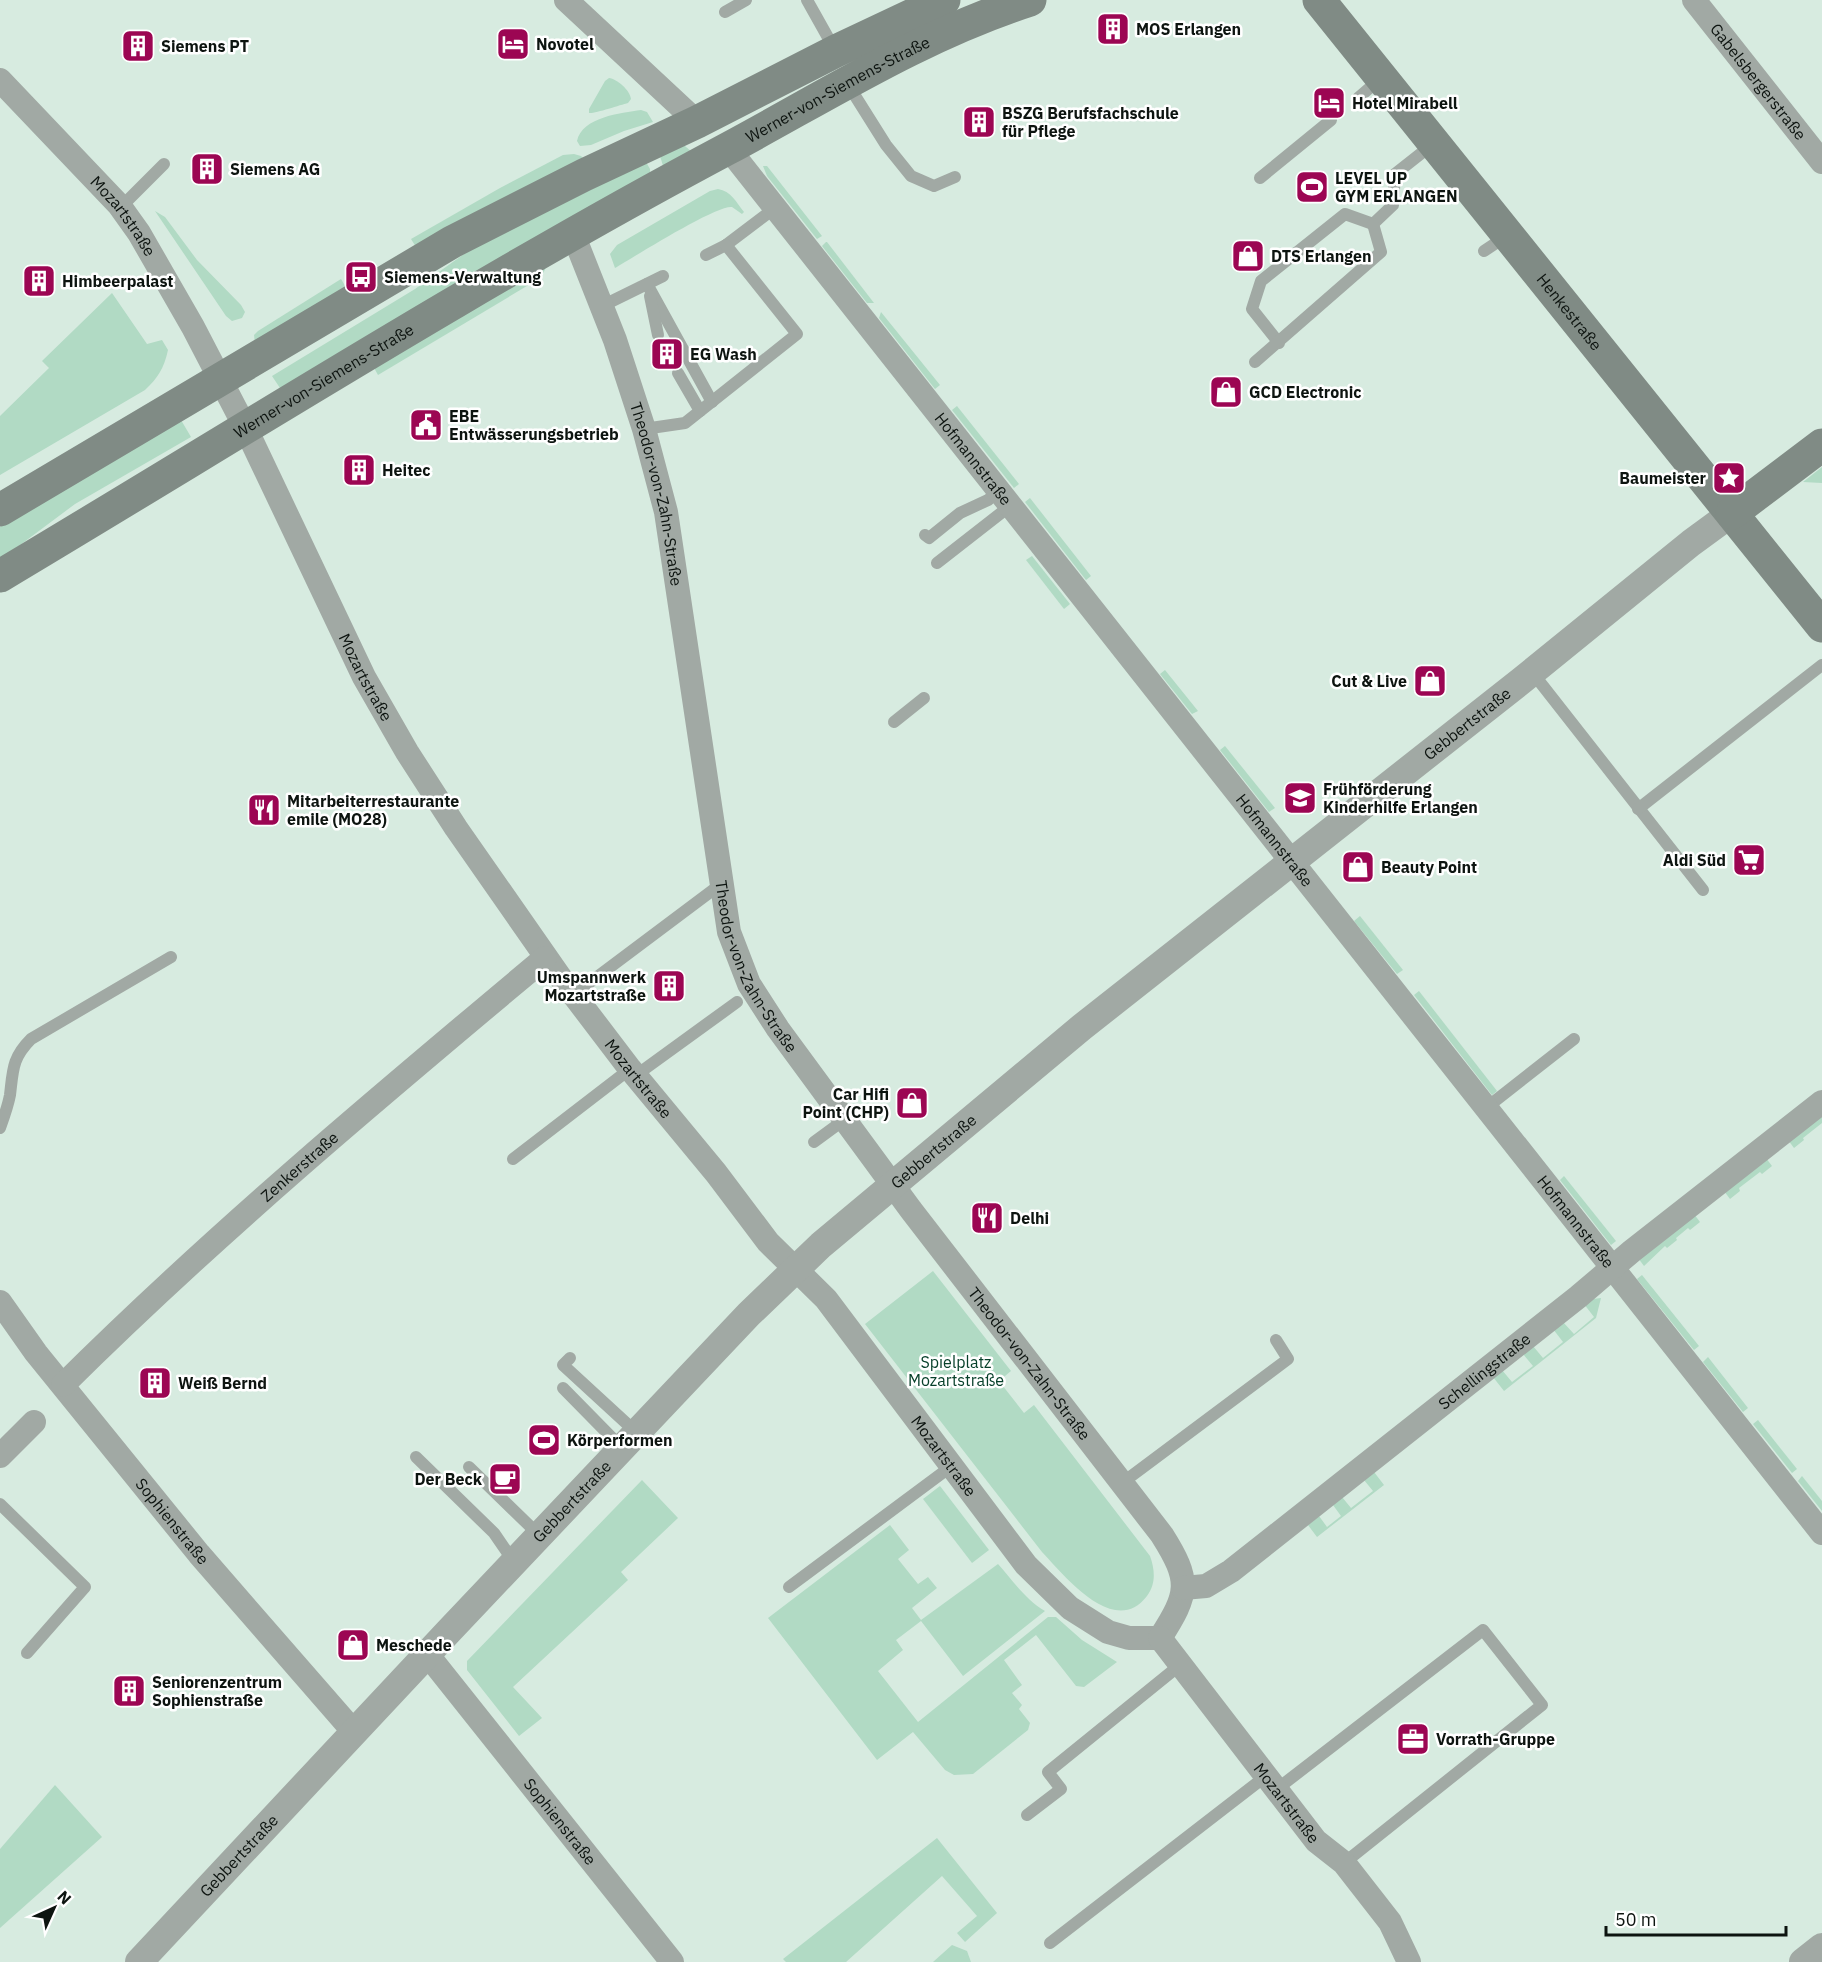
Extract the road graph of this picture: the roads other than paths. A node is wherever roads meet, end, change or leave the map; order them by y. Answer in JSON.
{"nodes":[{"id":1,"x":566,"y":0,"type":"edge"},
{"id":2,"x":746,"y":0,"type":"edge"},
{"id":3,"x":807,"y":0,"type":"edge"},
{"id":4,"x":944,"y":0,"type":"edge"},
{"id":5,"x":1030,"y":0,"type":"edge"},
{"id":6,"x":1318,"y":0,"type":"edge"},
{"id":7,"x":1694,"y":0,"type":"edge"},
{"id":8,"x":725,"y":12,"type":"dead end"},
{"id":9,"x":836,"y":51,"type":"junction"},
{"id":10,"x":0,"y":80,"type":"edge"},
{"id":11,"x":847,"y":82,"type":"junction"},
{"id":12,"x":1331,"y":120,"type":"dead end"},
{"id":13,"x":697,"y":122,"type":"junction"},
{"id":14,"x":1434,"y":144,"type":"junction"},
{"id":15,"x":728,"y":148,"type":"junction"},
{"id":16,"x":631,"y":152,"type":"junction"},
{"id":17,"x":1822,"y":162,"type":"edge"},
{"id":18,"x":164,"y":164,"type":"dead end"},
{"id":19,"x":956,"y":177,"type":"dead end"},
{"id":20,"x":1260,"y":178,"type":"dead end"},
{"id":21,"x":651,"y":190,"type":"junction"},
{"id":22,"x":120,"y":208,"type":"junction"},
{"id":23,"x":775,"y":208,"type":"junction"},
{"id":24,"x":1374,"y":224,"type":"junction"},
{"id":25,"x":573,"y":234,"type":"junction"},
{"id":26,"x":726,"y":245,"type":"junction"},
{"id":27,"x":706,"y":255,"type":"dead end"},
{"id":28,"x":663,"y":276,"type":"dead end"},
{"id":29,"x":648,"y":284,"type":"junction"},
{"id":30,"x":602,"y":306,"type":"junction"},
{"id":31,"x":658,"y":335,"type":"dead end"},
{"id":32,"x":1279,"y":343,"type":"junction"},
{"id":33,"x":1255,"y":362,"type":"dead end"},
{"id":34,"x":678,"y":372,"type":"dead end"},
{"id":35,"x":219,"y":379,"type":"junction"},
{"id":36,"x":712,"y":402,"type":"junction"},
{"id":37,"x":700,"y":411,"type":"junction"},
{"id":38,"x":246,"y":429,"type":"junction"},
{"id":39,"x":644,"y":429,"type":"junction"},
{"id":40,"x":1822,"y":445,"type":"edge"},
{"id":41,"x":1004,"y":499,"type":"junction"},
{"id":42,"x":0,"y":510,"type":"edge"},
{"id":43,"x":1732,"y":513,"type":"junction"},
{"id":44,"x":925,"y":535,"type":"dead end"},
{"id":45,"x":937,"y":563,"type":"dead end"},
{"id":46,"x":0,"y":576,"type":"edge"},
{"id":47,"x":1822,"y":626,"type":"edge"},
{"id":48,"x":1822,"y":665,"type":"edge"},
{"id":49,"x":1532,"y":672,"type":"junction"},
{"id":50,"x":924,"y":698,"type":"dead end"},
{"id":51,"x":894,"y":722,"type":"dead end"},
{"id":52,"x":1638,"y":809,"type":"junction"},
{"id":53,"x":1291,"y":862,"type":"junction"},
{"id":54,"x":721,"y":884,"type":"junction"},
{"id":55,"x":1703,"y":890,"type":"dead end"},
{"id":56,"x":171,"y":957,"type":"dead end"},
{"id":57,"x":545,"y":958,"type":"junction"},
{"id":58,"x":573,"y":995,"type":"junction"},
{"id":59,"x":736,"y":1002,"type":"dead end"},
{"id":60,"x":1574,"y":1039,"type":"dead end"},
{"id":61,"x":633,"y":1072,"type":"junction"},
{"id":62,"x":1822,"y":1102,"type":"edge"},
{"id":63,"x":1486,"y":1108,"type":"junction"},
{"id":64,"x":844,"y":1120,"type":"junction"},
{"id":65,"x":0,"y":1128,"type":"edge"},
{"id":66,"x":814,"y":1142,"type":"dead end"},
{"id":67,"x":513,"y":1159,"type":"dead end"},
{"id":68,"x":892,"y":1185,"type":"junction"},
{"id":69,"x":1612,"y":1268,"type":"junction"},
{"id":70,"x":795,"y":1269,"type":"junction"},
{"id":71,"x":0,"y":1302,"type":"edge"},
{"id":72,"x":1276,"y":1340,"type":"dead end"},
{"id":73,"x":570,"y":1358,"type":"dead end"},
{"id":74,"x":63,"y":1385,"type":"junction"},
{"id":75,"x":563,"y":1388,"type":"dead end"},
{"id":76,"x":34,"y":1422,"type":"dead end"},
{"id":77,"x":629,"y":1440,"type":"junction"},
{"id":78,"x":0,"y":1456,"type":"edge"},
{"id":79,"x":416,"y":1457,"type":"dead end"},
{"id":80,"x":953,"y":1466,"type":"junction"},
{"id":81,"x":469,"y":1467,"type":"dead end"},
{"id":82,"x":1122,"y":1483,"type":"junction"},
{"id":83,"x":0,"y":1504,"type":"edge"},
{"id":84,"x":1822,"y":1533,"type":"edge"},
{"id":85,"x":539,"y":1535,"type":"junction"},
{"id":86,"x":514,"y":1562,"type":"junction"},
{"id":87,"x":789,"y":1587,"type":"dead end"},
{"id":88,"x":1183,"y":1588,"type":"junction"},
{"id":89,"x":1160,"y":1638,"type":"junction"},
{"id":90,"x":27,"y":1653,"type":"dead end"},
{"id":91,"x":427,"y":1654,"type":"junction"},
{"id":92,"x":1180,"y":1665,"type":"junction"},
{"id":93,"x":354,"y":1732,"type":"junction"},
{"id":94,"x":1271,"y":1783,"type":"junction"},
{"id":95,"x":1028,"y":1815,"type":"dead end"},
{"id":96,"x":1344,"y":1863,"type":"junction"},
{"id":97,"x":1050,"y":1943,"type":"dead end"},
{"id":98,"x":1822,"y":1947,"type":"edge"},
{"id":99,"x":139,"y":1962,"type":"edge"},
{"id":100,"x":672,"y":1962,"type":"edge"},
{"id":101,"x":1409,"y":1962,"type":"edge"},
{"id":102,"x":1803,"y":1962,"type":"edge"}],
"edges":[{"from":1,"to":13,"type":"street"},
{"from":2,"to":8,"type":"lane"},
{"from":3,"to":9,"type":"lane"},
{"from":4,"to":9,"type":"main road","name":"Werner-von-Siemens-Straße"},
{"from":5,"to":11,"type":"main road","name":"Werner-von-Siemens-Straße"},
{"from":6,"to":14,"type":"main road","name":"Henkestraße"},
{"from":7,"to":17,"type":"street","name":"Gabelsbergerstraße"},
{"from":9,"to":13,"type":"main road","name":"Werner-von-Siemens-Straße"},
{"from":10,"to":22,"type":"street","name":"Mozartstraße"},
{"from":11,"to":15,"type":"main road","name":"Werner-von-Siemens-Straße"},
{"from":11,"to":19,"type":"lane"},
{"from":12,"to":20,"type":"lane"},
{"from":13,"to":16,"type":"main road","name":"Werner-von-Siemens-Straße"},
{"from":14,"to":24,"type":"lane"},
{"from":14,"to":43,"type":"main road","name":"Henkestraße"},
{"from":15,"to":21,"type":"main road","name":"Werner-von-Siemens-Straße"},
{"from":15,"to":23,"type":"street","name":"Hofmannstraße"},
{"from":16,"to":21,"type":"main road"},
{"from":16,"to":35,"type":"main road","name":"Werner-von-Siemens-Straße"},
{"from":18,"to":22,"type":"lane"},
{"from":21,"to":25,"type":"main road","name":"Werner-von-Siemens-Straße"},
{"from":22,"to":35,"type":"street","name":"Mozartstraße"},
{"from":23,"to":26,"type":"lane"},
{"from":23,"to":41,"type":"street","name":"Hofmannstraße"},
{"from":24,"to":32,"type":"lane"},
{"from":24,"to":32,"type":"lane"},
{"from":25,"to":30,"type":"street","name":"Theodor-von-Zahn-Straße"},
{"from":25,"to":38,"type":"main road","name":"Werner-von-Siemens-Straße"},
{"from":26,"to":27,"type":"lane"},
{"from":26,"to":36,"type":"lane"},
{"from":28,"to":29,"type":"lane"},
{"from":29,"to":30,"type":"lane"},
{"from":29,"to":31,"type":"lane"},
{"from":29,"to":36,"type":"lane"},
{"from":30,"to":39,"type":"street","name":"Theodor-von-Zahn-Straße"},
{"from":32,"to":33,"type":"lane"},
{"from":34,"to":37,"type":"lane"},
{"from":35,"to":38,"type":"street","name":"Mozartstraße"},
{"from":35,"to":42,"type":"main road","name":"Werner-von-Siemens-Straße"},
{"from":36,"to":37,"type":"lane"},
{"from":37,"to":39,"type":"lane"},
{"from":38,"to":46,"type":"main road","name":"Werner-von-Siemens-Straße"},
{"from":38,"to":57,"type":"street","name":"Mozartstraße"},
{"from":39,"to":54,"type":"street","name":"Theodor-von-Zahn-Straße"},
{"from":40,"to":43,"type":"main road","name":"Gebbertstraße"},
{"from":41,"to":44,"type":"lane"},
{"from":41,"to":45,"type":"lane"},
{"from":41,"to":53,"type":"street","name":"Hofmannstraße"},
{"from":43,"to":47,"type":"main road","name":"Henkestraße"},
{"from":43,"to":49,"type":"street","name":"Gebbertstraße"},
{"from":48,"to":52,"type":"lane"},
{"from":49,"to":52,"type":"lane"},
{"from":49,"to":53,"type":"street","name":"Gebbertstraße"},
{"from":50,"to":51,"type":"lane"},
{"from":52,"to":55,"type":"lane"},
{"from":53,"to":63,"type":"street","name":"Hofmannstraße"},
{"from":53,"to":68,"type":"street","name":"Gebbertstraße"},
{"from":54,"to":58,"type":"lane"},
{"from":54,"to":64,"type":"street","name":"Theodor-von-Zahn-Straße"},
{"from":56,"to":65,"type":"lane"},
{"from":57,"to":58,"type":"street","name":"Mozartstraße"},
{"from":57,"to":74,"type":"street","name":"Zenkerstraße"},
{"from":58,"to":61,"type":"street","name":"Mozartstraße"},
{"from":59,"to":61,"type":"lane"},
{"from":60,"to":63,"type":"lane"},
{"from":61,"to":67,"type":"lane"},
{"from":61,"to":70,"type":"street","name":"Mozartstraße"},
{"from":62,"to":69,"type":"street","name":"Schellingstraße"},
{"from":63,"to":69,"type":"street","name":"Hofmannstraße"},
{"from":64,"to":66,"type":"lane"},
{"from":64,"to":68,"type":"street","name":"Theodor-von-Zahn-Straße"},
{"from":68,"to":70,"type":"street","name":"Gebbertstraße"},
{"from":68,"to":82,"type":"street","name":"Theodor-von-Zahn-Straße"},
{"from":69,"to":84,"type":"street","name":"Hofmannstraße"},
{"from":69,"to":88,"type":"street","name":"Schellingstraße"},
{"from":70,"to":77,"type":"street","name":"Gebbertstraße"},
{"from":70,"to":80,"type":"street","name":"Mozartstraße"},
{"from":71,"to":74,"type":"street","name":"Sophienstraße"},
{"from":72,"to":82,"type":"lane"},
{"from":73,"to":77,"type":"lane"},
{"from":74,"to":93,"type":"street","name":"Sophienstraße"},
{"from":75,"to":77,"type":"lane"},
{"from":76,"to":78,"type":"street"},
{"from":77,"to":85,"type":"street","name":"Gebbertstraße"},
{"from":79,"to":86,"type":"lane"},
{"from":80,"to":87,"type":"lane"},
{"from":80,"to":89,"type":"street","name":"Mozartstraße"},
{"from":81,"to":85,"type":"lane"},
{"from":82,"to":88,"type":"street","name":"Theodor-von-Zahn-Straße"},
{"from":83,"to":90,"type":"lane"},
{"from":85,"to":86,"type":"street","name":"Gebbertstraße"},
{"from":86,"to":91,"type":"street","name":"Gebbertstraße"},
{"from":88,"to":89,"type":"street"},
{"from":89,"to":92,"type":"street","name":"Mozartstraße"},
{"from":91,"to":93,"type":"street","name":"Gebbertstraße"},
{"from":91,"to":100,"type":"street","name":"Sophienstraße"},
{"from":92,"to":94,"type":"street","name":"Mozartstraße"},
{"from":92,"to":95,"type":"lane"},
{"from":93,"to":99,"type":"street","name":"Gebbertstraße"},
{"from":94,"to":96,"type":"street","name":"Mozartstraße"},
{"from":94,"to":96,"type":"lane"},
{"from":94,"to":97,"type":"lane"},
{"from":96,"to":101,"type":"street","name":"Mozartstraße"},
{"from":98,"to":102,"type":"street"}]}
